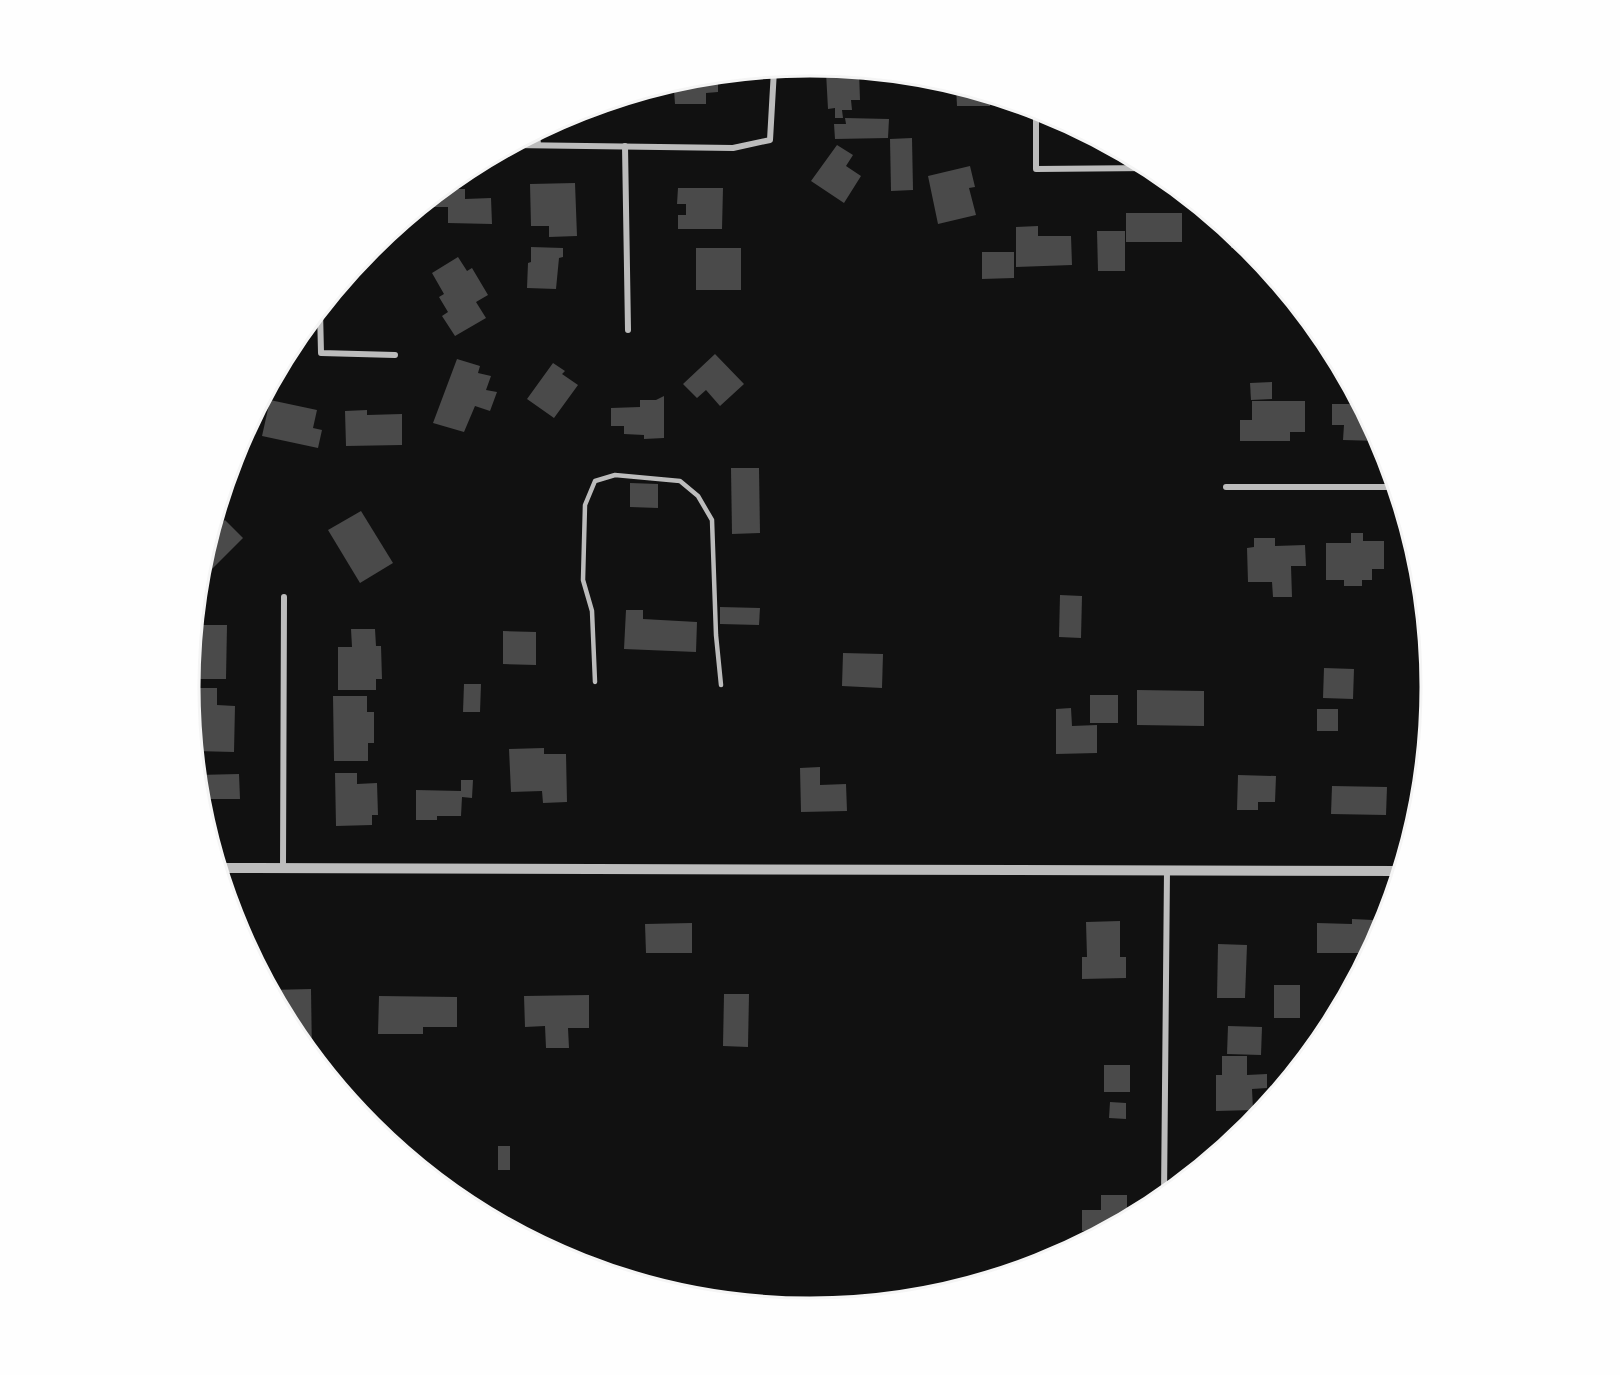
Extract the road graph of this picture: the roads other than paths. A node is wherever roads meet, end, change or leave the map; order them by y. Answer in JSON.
{"nodes":[{"id":1,"x":774,"y":78,"type":"edge"},
{"id":2,"x":1036,"y":120,"type":"edge"},
{"id":3,"x":538,"y":141,"type":"edge"},
{"id":4,"x":530,"y":145,"type":"edge"},
{"id":5,"x":538,"y":145,"type":"junction"},
{"id":6,"x":625,"y":146,"type":"junction"},
{"id":7,"x":1132,"y":168,"type":"edge"},
{"id":8,"x":320,"y":323,"type":"edge"},
{"id":9,"x":628,"y":330,"type":"dead end"},
{"id":10,"x":394,"y":355,"type":"dead end"},
{"id":11,"x":1387,"y":487,"type":"edge"},
{"id":12,"x":1226,"y":488,"type":"dead end"},
{"id":13,"x":284,"y":597,"type":"dead end"},
{"id":14,"x":595,"y":682,"type":"dead end"},
{"id":15,"x":721,"y":685,"type":"dead end"},
{"id":16,"x":226,"y":868,"type":"edge"},
{"id":17,"x":283,"y":868,"type":"junction"},
{"id":18,"x":1167,"y":870,"type":"junction"},
{"id":19,"x":1393,"y":871,"type":"edge"},
{"id":20,"x":1164,"y":1185,"type":"edge"}],
"edges":[{"from":1,"to":6,"type":"street"},
{"from":2,"to":7,"type":"street"},
{"from":3,"to":5,"type":"street"},
{"from":4,"to":5,"type":"street"},
{"from":5,"to":6,"type":"street"},
{"from":6,"to":9,"type":"street"},
{"from":8,"to":10,"type":"street"},
{"from":11,"to":12,"type":"street"},
{"from":13,"to":17,"type":"street"},
{"from":14,"to":15,"type":"lane"},
{"from":16,"to":17,"type":"street"},
{"from":17,"to":18,"type":"street"},
{"from":18,"to":19,"type":"street"},
{"from":18,"to":20,"type":"street"}]}
